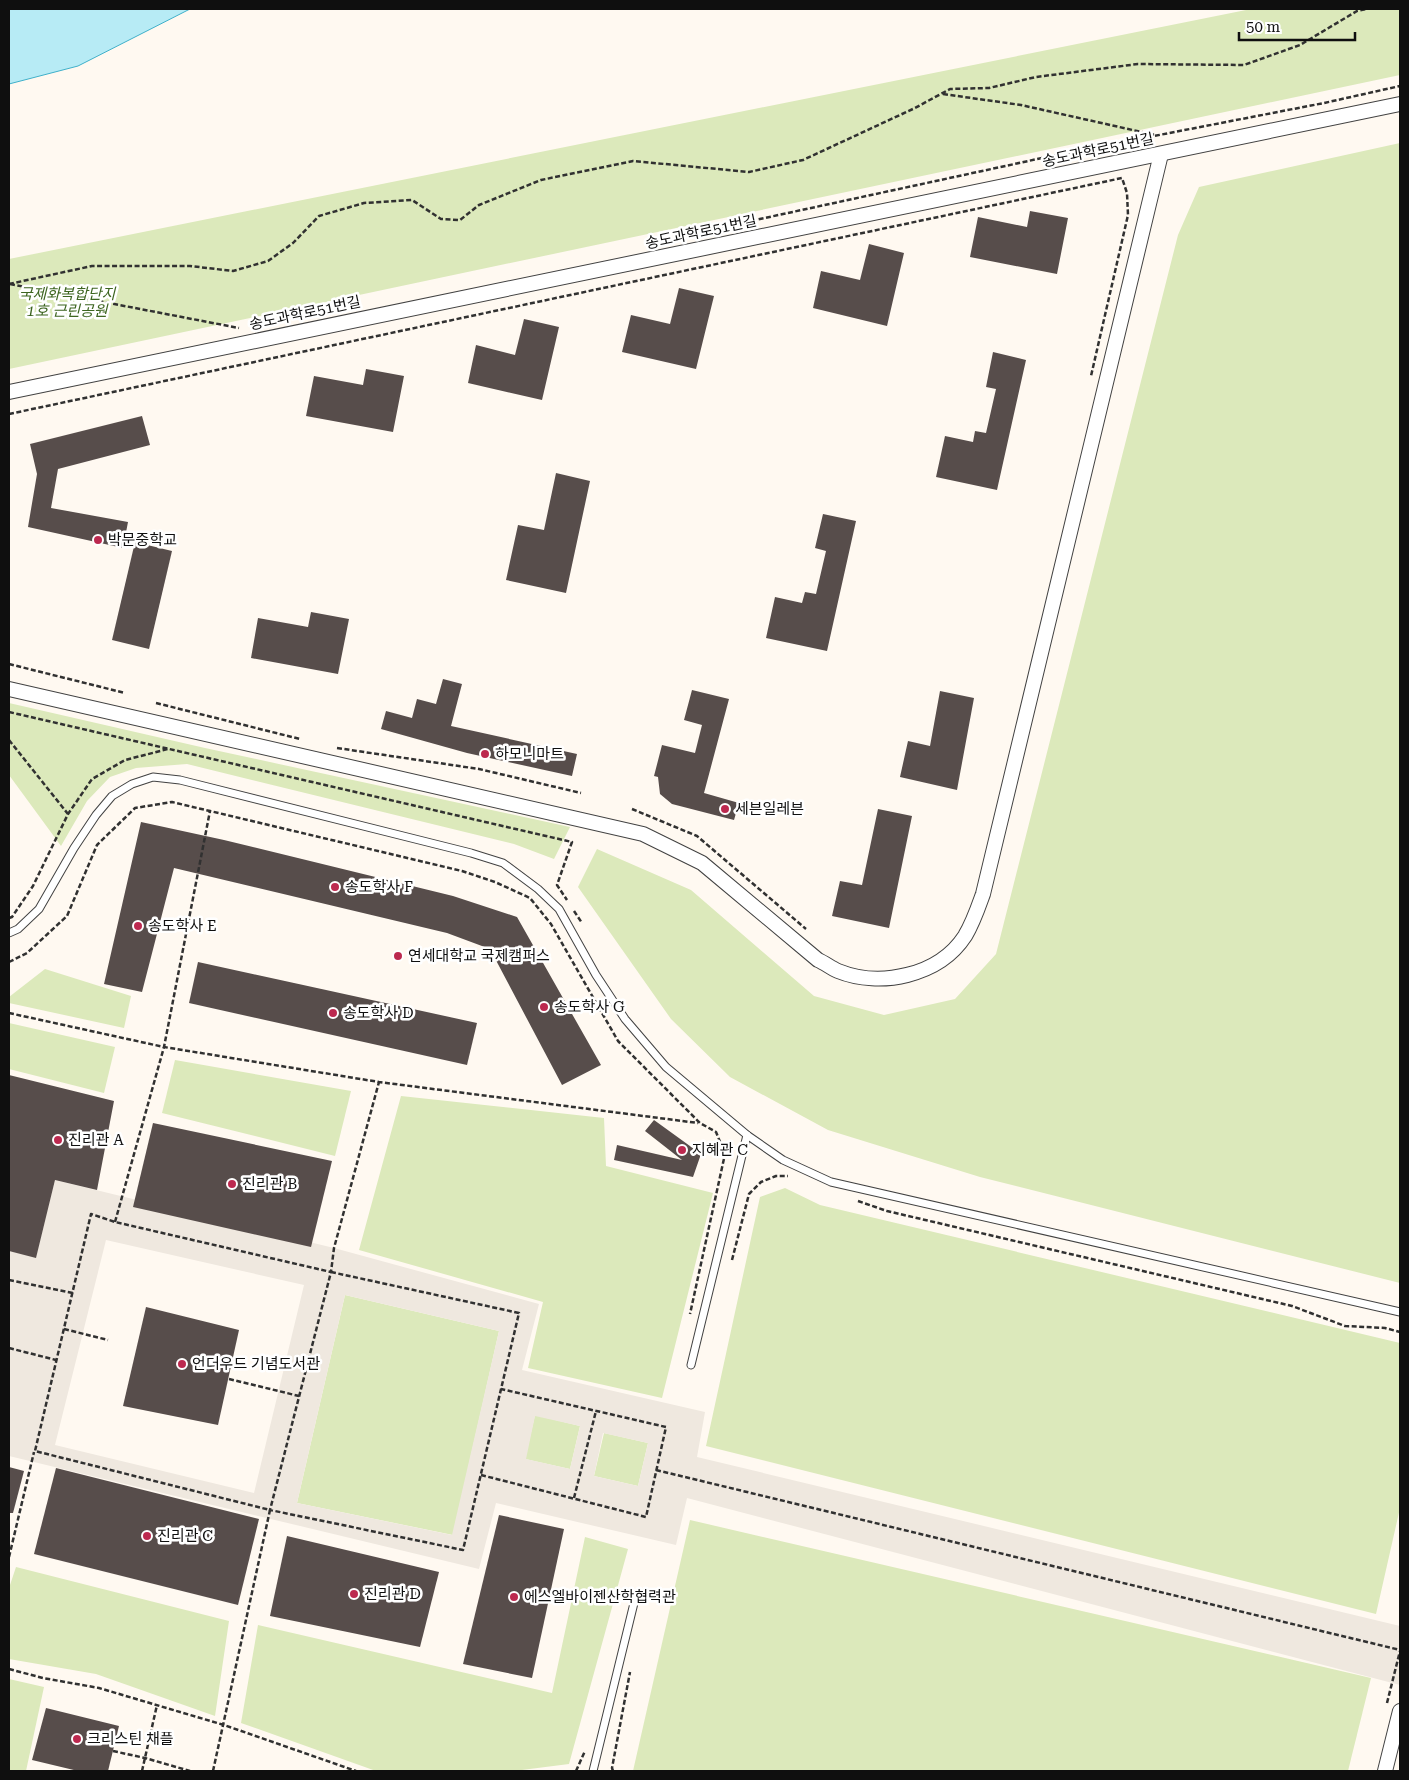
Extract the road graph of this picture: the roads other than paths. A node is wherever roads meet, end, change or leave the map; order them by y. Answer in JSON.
{"nodes":[{"id":1,"x":1400,"y":104,"type":"edge"},
{"id":2,"x":1161,"y":154,"type":"junction"},
{"id":3,"x":9,"y":392,"type":"edge"},
{"id":4,"x":9,"y":689,"type":"edge"},
{"id":5,"x":9,"y":934,"type":"edge"},
{"id":6,"x":746,"y":1135,"type":"junction"},
{"id":7,"x":1400,"y":1312,"type":"edge"},
{"id":8,"x":691,"y":1365,"type":"dead end"},
{"id":9,"x":635,"y":1599,"type":"dead end"},
{"id":10,"x":1400,"y":1711,"type":"edge"},
{"id":11,"x":593,"y":1771,"type":"edge"},
{"id":12,"x":1385,"y":1771,"type":"edge"}],
"edges":[{"from":1,"to":2,"type":"street","name":"송도과학로51번길"},
{"from":2,"to":3,"type":"street","name":"송도과학로51번길"},
{"from":2,"to":4,"type":"street"},
{"from":5,"to":6,"type":"lane"},
{"from":6,"to":7,"type":"lane"},
{"from":6,"to":8,"type":"lane"},
{"from":9,"to":11,"type":"lane"},
{"from":10,"to":12,"type":"street"}]}
